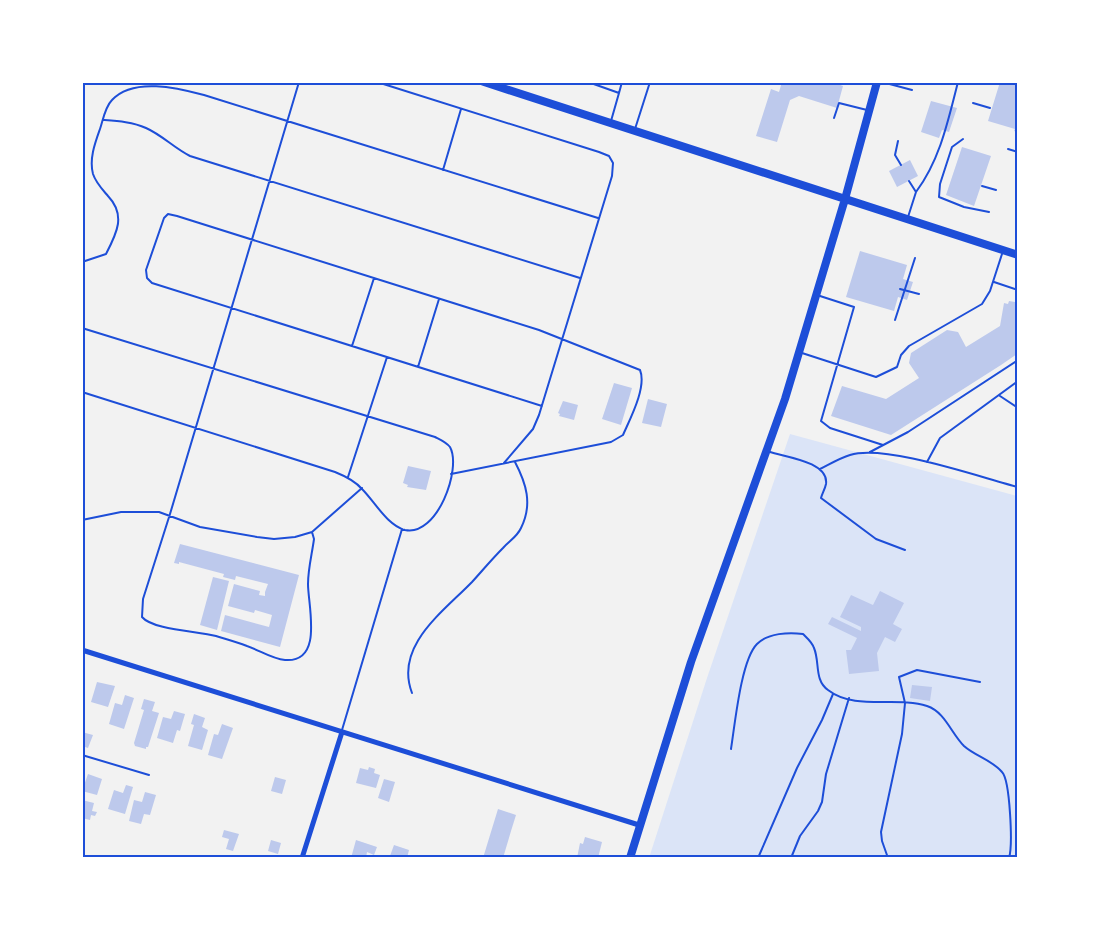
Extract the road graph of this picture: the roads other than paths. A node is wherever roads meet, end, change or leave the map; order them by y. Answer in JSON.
{"nodes":[{"id":1,"x":299,"y":82,"type":"edge"},
{"id":2,"x":376,"y":82,"type":"edge"},
{"id":3,"x":484,"y":82,"type":"edge"},
{"id":4,"x":588,"y":82,"type":"edge"},
{"id":5,"x":622,"y":82,"type":"edge"},
{"id":6,"x":650,"y":82,"type":"edge"},
{"id":7,"x":880,"y":82,"type":"edge"},
{"id":8,"x":958,"y":82,"type":"edge"},
{"id":9,"x":912,"y":90,"type":"dead end"},
{"id":10,"x":619,"y":93,"type":"junction"},
{"id":11,"x":461,"y":109,"type":"junction"},
{"id":12,"x":870,"y":110,"type":"junction"},
{"id":13,"x":834,"y":118,"type":"dead end"},
{"id":14,"x":103,"y":120,"type":"junction"},
{"id":15,"x":288,"y":121,"type":"junction"},
{"id":16,"x":610,"y":124,"type":"junction"},
{"id":17,"x":634,"y":131,"type":"junction"},
{"id":18,"x":963,"y":139,"type":"dead end"},
{"id":19,"x":898,"y":141,"type":"dead end"},
{"id":20,"x":1008,"y":149,"type":"dead end"},
{"id":21,"x":1017,"y":152,"type":"edge"},
{"id":22,"x":901,"y":165,"type":"dead end"},
{"id":23,"x":443,"y":170,"type":"junction"},
{"id":24,"x":270,"y":181,"type":"junction"},
{"id":25,"x":909,"y":181,"type":"dead end"},
{"id":26,"x":916,"y":192,"type":"junction"},
{"id":27,"x":845,"y":199,"type":"junction"},
{"id":28,"x":989,"y":212,"type":"dead end"},
{"id":29,"x":598,"y":218,"type":"junction"},
{"id":30,"x":907,"y":220,"type":"junction"},
{"id":31,"x":252,"y":240,"type":"junction"},
{"id":32,"x":1003,"y":251,"type":"junction"},
{"id":33,"x":1017,"y":255,"type":"edge"},
{"id":34,"x":82,"y":262,"type":"edge"},
{"id":35,"x":374,"y":278,"type":"junction"},
{"id":36,"x":580,"y":279,"type":"junction"},
{"id":37,"x":993,"y":282,"type":"junction"},
{"id":38,"x":1017,"y":290,"type":"edge"},
{"id":39,"x":817,"y":295,"type":"junction"},
{"id":40,"x":440,"y":299,"type":"junction"},
{"id":41,"x":232,"y":308,"type":"junction"},
{"id":42,"x":82,"y":328,"type":"edge"},
{"id":43,"x":562,"y":339,"type":"junction"},
{"id":44,"x":352,"y":346,"type":"junction"},
{"id":45,"x":800,"y":352,"type":"junction"},
{"id":46,"x":387,"y":357,"type":"junction"},
{"id":47,"x":1017,"y":360,"type":"edge"},
{"id":48,"x":837,"y":365,"type":"junction"},
{"id":49,"x":418,"y":367,"type":"junction"},
{"id":50,"x":213,"y":368,"type":"junction"},
{"id":51,"x":1017,"y":381,"type":"edge"},
{"id":52,"x":82,"y":392,"type":"edge"},
{"id":53,"x":999,"y":396,"type":"junction"},
{"id":54,"x":542,"y":406,"type":"junction"},
{"id":55,"x":1017,"y":408,"type":"edge"},
{"id":56,"x":368,"y":416,"type":"junction"},
{"id":57,"x":195,"y":427,"type":"junction"},
{"id":58,"x":883,"y":445,"type":"junction"},
{"id":59,"x":767,"y":452,"type":"junction"},
{"id":60,"x":870,"y":452,"type":"junction"},
{"id":61,"x":515,"y":462,"type":"junction"},
{"id":62,"x":927,"y":463,"type":"junction"},
{"id":63,"x":504,"y":464,"type":"junction"},
{"id":64,"x":820,"y":468,"type":"junction"},
{"id":65,"x":451,"y":474,"type":"junction"},
{"id":66,"x":348,"y":478,"type":"junction"},
{"id":67,"x":1017,"y":487,"type":"edge"},
{"id":68,"x":362,"y":488,"type":"junction"},
{"id":69,"x":170,"y":514,"type":"junction"},
{"id":70,"x":82,"y":520,"type":"edge"},
{"id":71,"x":402,"y":529,"type":"junction"},
{"id":72,"x":312,"y":532,"type":"junction"},
{"id":73,"x":905,"y":550,"type":"dead end"},
{"id":74,"x":82,"y":650,"type":"edge"},
{"id":75,"x":412,"y":693,"type":"dead end"},
{"id":76,"x":342,"y":732,"type":"junction"},
{"id":77,"x":82,"y":755,"type":"edge"},
{"id":78,"x":149,"y":775,"type":"dead end"},
{"id":79,"x":639,"y":825,"type":"junction"},
{"id":80,"x":302,"y":858,"type":"edge"},
{"id":81,"x":630,"y":858,"type":"edge"}],
"edges":[{"from":1,"to":15,"type":"lane"},
{"from":2,"to":11,"type":"lane"},
{"from":3,"to":16,"type":"main road"},
{"from":4,"to":10,"type":"lane"},
{"from":5,"to":10,"type":"lane"},
{"from":6,"to":17,"type":"lane"},
{"from":7,"to":9,"type":"lane"},
{"from":7,"to":12,"type":"main road"},
{"from":8,"to":26,"type":"lane"},
{"from":10,"to":16,"type":"lane"},
{"from":11,"to":23,"type":"lane"},
{"from":11,"to":29,"type":"lane"},
{"from":12,"to":13,"type":"lane"},
{"from":12,"to":27,"type":"main road"},
{"from":14,"to":15,"type":"lane"},
{"from":14,"to":24,"type":"lane"},
{"from":14,"to":34,"type":"lane"},
{"from":15,"to":23,"type":"lane"},
{"from":15,"to":24,"type":"lane"},
{"from":16,"to":17,"type":"main road"},
{"from":17,"to":27,"type":"main road"},
{"from":18,"to":28,"type":"lane"},
{"from":19,"to":22,"type":"lane"},
{"from":20,"to":21,"type":"lane"},
{"from":23,"to":29,"type":"lane"},
{"from":24,"to":31,"type":"lane"},
{"from":24,"to":36,"type":"lane"},
{"from":25,"to":26,"type":"lane"},
{"from":26,"to":30,"type":"lane"},
{"from":27,"to":30,"type":"main road"},
{"from":27,"to":39,"type":"main road"},
{"from":29,"to":36,"type":"lane"},
{"from":30,"to":32,"type":"main road"},
{"from":31,"to":35,"type":"lane"},
{"from":31,"to":41,"type":"lane"},
{"from":31,"to":41,"type":"lane"},
{"from":32,"to":33,"type":"main road"},
{"from":32,"to":37,"type":"lane"},
{"from":35,"to":40,"type":"lane"},
{"from":35,"to":44,"type":"lane"},
{"from":36,"to":43,"type":"lane"},
{"from":37,"to":38,"type":"lane"},
{"from":37,"to":48,"type":"lane"},
{"from":39,"to":45,"type":"main road"},
{"from":39,"to":48,"type":"lane"},
{"from":40,"to":43,"type":"lane"},
{"from":40,"to":49,"type":"lane"},
{"from":41,"to":44,"type":"lane"},
{"from":41,"to":50,"type":"lane"},
{"from":42,"to":50,"type":"lane"},
{"from":43,"to":54,"type":"lane"},
{"from":43,"to":61,"type":"lane"},
{"from":44,"to":46,"type":"lane"},
{"from":45,"to":48,"type":"lane"},
{"from":45,"to":59,"type":"main road"},
{"from":46,"to":49,"type":"lane"},
{"from":46,"to":56,"type":"lane"},
{"from":47,"to":58,"type":"lane"},
{"from":48,"to":58,"type":"lane"},
{"from":49,"to":54,"type":"lane"},
{"from":50,"to":56,"type":"lane"},
{"from":50,"to":57,"type":"lane"},
{"from":51,"to":53,"type":"lane"},
{"from":52,"to":57,"type":"lane"},
{"from":53,"to":55,"type":"lane"},
{"from":53,"to":62,"type":"lane"},
{"from":54,"to":63,"type":"lane"},
{"from":56,"to":65,"type":"lane"},
{"from":56,"to":66,"type":"lane"},
{"from":57,"to":66,"type":"lane"},
{"from":57,"to":69,"type":"lane"},
{"from":58,"to":60,"type":"lane"},
{"from":59,"to":64,"type":"lane"},
{"from":59,"to":79,"type":"main road"},
{"from":60,"to":62,"type":"lane"},
{"from":60,"to":64,"type":"lane"},
{"from":61,"to":63,"type":"lane"},
{"from":61,"to":75,"type":"lane"},
{"from":62,"to":67,"type":"lane"},
{"from":63,"to":65,"type":"lane"},
{"from":64,"to":73,"type":"lane"},
{"from":65,"to":71,"type":"lane"},
{"from":66,"to":68,"type":"lane"},
{"from":68,"to":71,"type":"lane"},
{"from":68,"to":72,"type":"lane"},
{"from":69,"to":70,"type":"lane"},
{"from":69,"to":72,"type":"lane"},
{"from":69,"to":72,"type":"lane"},
{"from":71,"to":76,"type":"lane"},
{"from":74,"to":76,"type":"street"},
{"from":76,"to":79,"type":"street"},
{"from":76,"to":80,"type":"street"},
{"from":77,"to":78,"type":"lane"},
{"from":79,"to":81,"type":"main road"}]}
